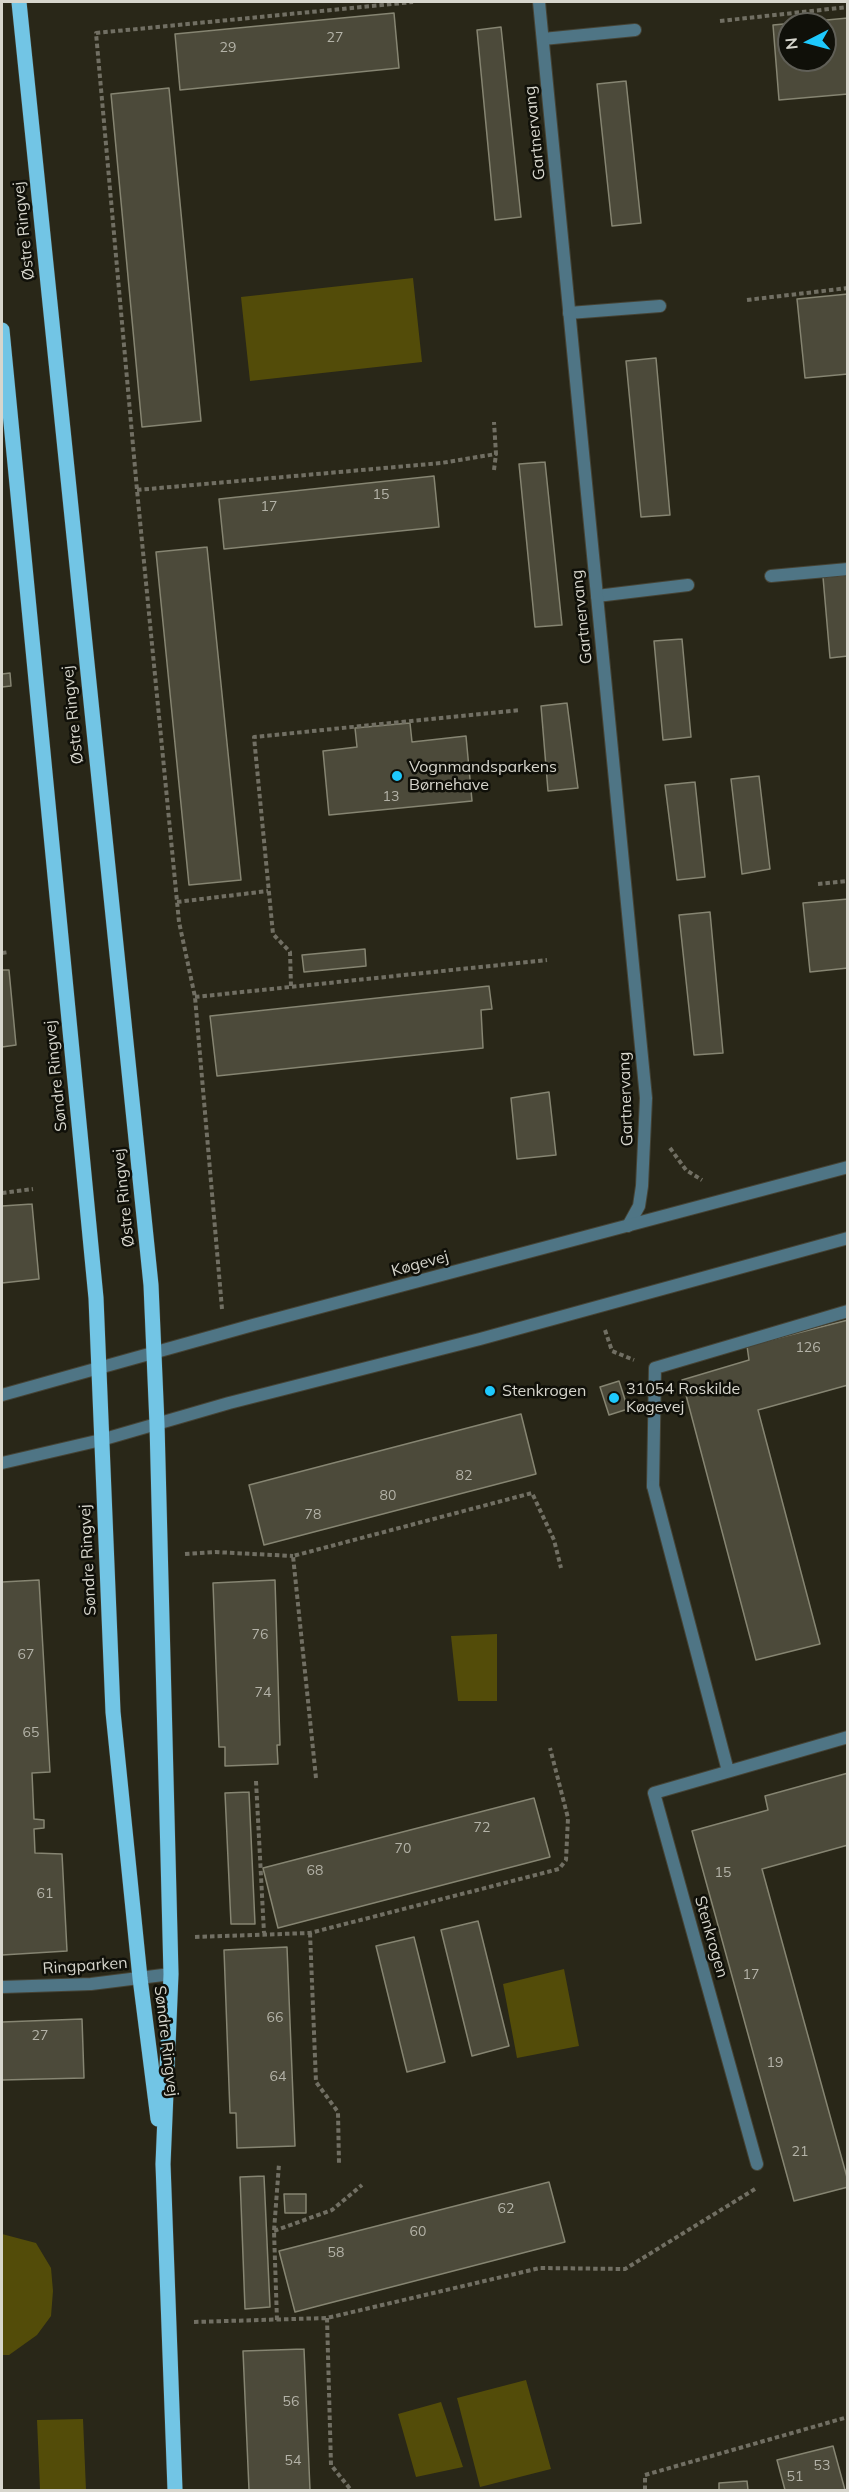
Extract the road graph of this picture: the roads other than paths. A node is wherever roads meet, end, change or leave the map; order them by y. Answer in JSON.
{"nodes":[{"id":1,"x":19,"y":2,"type":"edge"},
{"id":2,"x":539,"y":2,"type":"edge"},
{"id":3,"x":635,"y":30,"type":"dead end"},
{"id":4,"x":543,"y":39,"type":"junction"},
{"id":5,"x":660,"y":306,"type":"dead end"},
{"id":6,"x":569,"y":313,"type":"junction"},
{"id":7,"x":2,"y":330,"type":"edge"},
{"id":8,"x":848,"y":568,"type":"edge"},
{"id":9,"x":771,"y":576,"type":"dead end"},
{"id":10,"x":688,"y":585,"type":"dead end"},
{"id":11,"x":597,"y":596,"type":"junction"},
{"id":12,"x":63,"y":953,"type":"joint"},
{"id":13,"x":848,"y":1167,"type":"edge"},
{"id":14,"x":628,"y":1226,"type":"junction"},
{"id":15,"x":848,"y":1238,"type":"edge"},
{"id":16,"x":848,"y":1311,"type":"edge"},
{"id":17,"x":154,"y":1352,"type":"junction"},
{"id":18,"x":99,"y":1367,"type":"junction"},
{"id":19,"x":2,"y":1395,"type":"edge"},
{"id":20,"x":157,"y":1424,"type":"junction"},
{"id":21,"x":101,"y":1440,"type":"junction"},
{"id":22,"x":2,"y":1463,"type":"edge"},
{"id":23,"x":848,"y":1737,"type":"edge"},
{"id":24,"x":728,"y":1771,"type":"junction"},
{"id":25,"x":171,"y":1974,"type":"junction"},
{"id":26,"x":140,"y":1978,"type":"junction"},
{"id":27,"x":2,"y":1987,"type":"edge"},
{"id":28,"x":163,"y":2164,"type":"junction"},
{"id":29,"x":757,"y":2164,"type":"road end"},
{"id":30,"x":175,"y":2490,"type":"edge"}],
"edges":[{"from":1,"to":17,"type":"main road","name":"Østre Ringvej"},
{"from":2,"to":4,"type":"street","name":"Gartnervang"},
{"from":3,"to":4,"type":"street"},
{"from":4,"to":6,"type":"street","name":"Gartnervang"},
{"from":5,"to":6,"type":"street"},
{"from":6,"to":11,"type":"street","name":"Gartnervang"},
{"from":7,"to":12,"type":"main road","name":"Østre Ringvej"},
{"from":8,"to":9,"type":"street"},
{"from":10,"to":11,"type":"street"},
{"from":11,"to":14,"type":"street","name":"Gartnervang"},
{"from":12,"to":18,"type":"main road","name":"Søndre Ringvej"},
{"from":13,"to":14,"type":"street","name":"Køgevej"},
{"from":14,"to":17,"type":"street","name":"Køgevej"},
{"from":15,"to":20,"type":"street"},
{"from":16,"to":24,"type":"street"},
{"from":17,"to":18,"type":"street","name":"Køgevej"},
{"from":17,"to":20,"type":"main road","name":"Østre Ringvej"},
{"from":18,"to":19,"type":"street","name":"Køgevej"},
{"from":18,"to":21,"type":"main road","name":"Søndre Ringvej"},
{"from":20,"to":21,"type":"street"},
{"from":20,"to":25,"type":"main road","name":"Søndre Ringvej"},
{"from":21,"to":22,"type":"street"},
{"from":21,"to":26,"type":"main road","name":"Søndre Ringvej"},
{"from":23,"to":24,"type":"street","name":"Stenkrogen"},
{"from":24,"to":29,"type":"street","name":"Stenkrogen"},
{"from":25,"to":26,"type":"street","name":"Ringparken"},
{"from":25,"to":28,"type":"main road","name":"Søndre Ringvej"},
{"from":26,"to":27,"type":"street","name":"Ringparken"},
{"from":26,"to":28,"type":"main road","name":"Søndre Ringvej"},
{"from":28,"to":30,"type":"main road","name":"Søndre Ringvej"}]}
